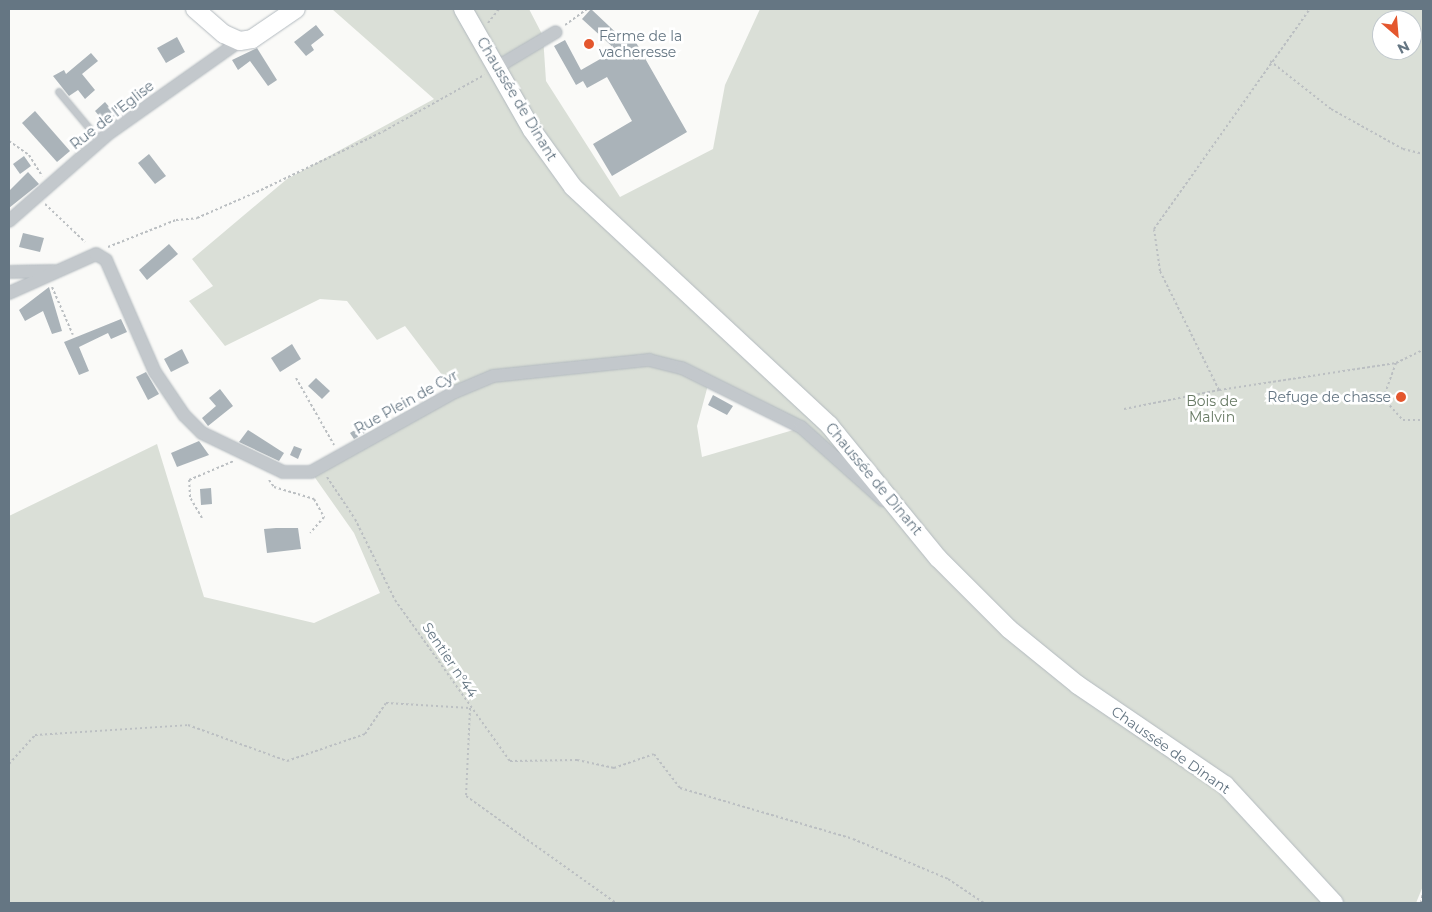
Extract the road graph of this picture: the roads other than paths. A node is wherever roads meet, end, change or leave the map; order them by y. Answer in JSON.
{"nodes":[{"id":1,"x":195,"y":9,"type":"edge"},
{"id":2,"x":296,"y":9,"type":"edge"},
{"id":3,"x":463,"y":9,"type":"edge"},
{"id":4,"x":556,"y":32,"type":"road end"},
{"id":5,"x":240,"y":41,"type":"junction"},
{"id":6,"x":499,"y":66,"type":"junction"},
{"id":7,"x":59,"y":92,"type":"dead end"},
{"id":8,"x":100,"y":141,"type":"junction"},
{"id":9,"x":9,"y":221,"type":"edge"},
{"id":10,"x":9,"y":272,"type":"edge"},
{"id":11,"x":52,"y":273,"type":"junction"},
{"id":12,"x":9,"y":293,"type":"edge"},
{"id":13,"x":901,"y":509,"type":"junction"},
{"id":14,"x":1334,"y":903,"type":"edge"}],
"edges":[{"from":1,"to":5,"type":"main road"},
{"from":2,"to":5,"type":"main road"},
{"from":3,"to":6,"type":"main road","name":"Chaussée de Dinant"},
{"from":4,"to":6,"type":"street"},
{"from":5,"to":8,"type":"street","name":"Rue de l'Eglise"},
{"from":6,"to":13,"type":"main road","name":"Chaussée de Dinant"},
{"from":7,"to":8,"type":"lane"},
{"from":8,"to":9,"type":"street","name":"Rue de l'Eglise"},
{"from":10,"to":11,"type":"street"},
{"from":11,"to":12,"type":"street"},
{"from":11,"to":13,"type":"street","name":"Rue Plein de Cyr"},
{"from":13,"to":14,"type":"main road","name":"Chaussée de Dinant"}]}
